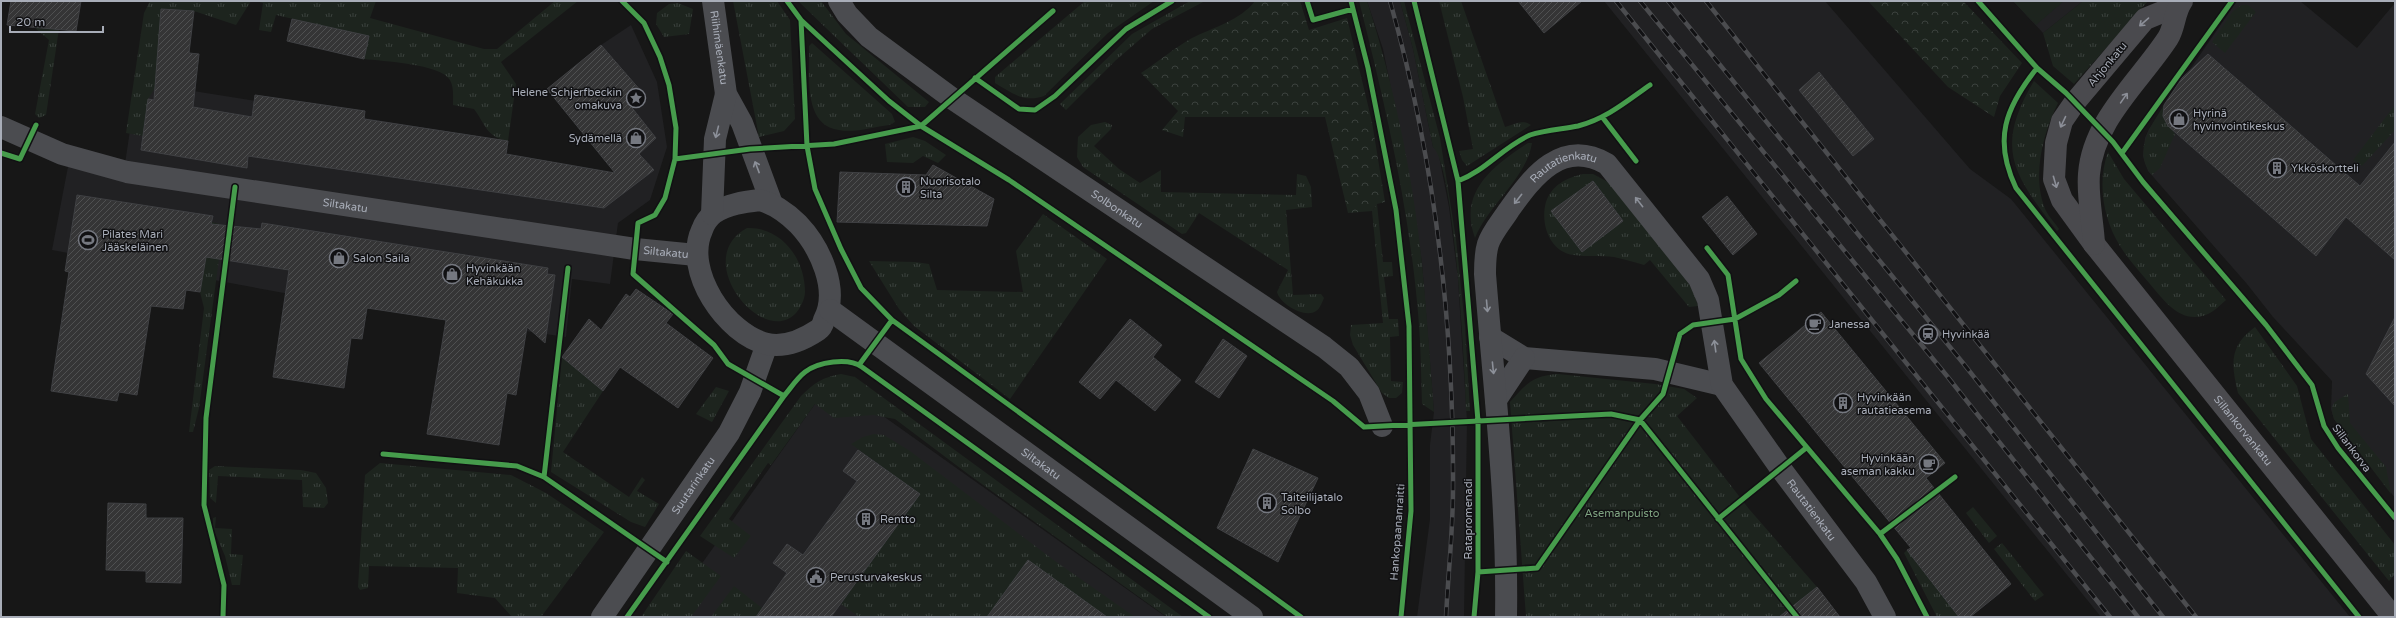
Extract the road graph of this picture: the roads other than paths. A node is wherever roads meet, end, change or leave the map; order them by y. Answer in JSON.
{"nodes":[{"id":1,"x":713,"y":1,"type":"edge"},
{"id":2,"x":839,"y":1,"type":"edge"},
{"id":3,"x":2180,"y":3,"type":"edge"},
{"id":4,"x":726,"y":94,"type":"junction"},
{"id":5,"x":1,"y":127,"type":"edge"},
{"id":6,"x":2056,"y":143,"type":"joint"},
{"id":7,"x":772,"y":204,"type":"junction"},
{"id":8,"x":712,"y":214,"type":"junction"},
{"id":9,"x":2094,"y":244,"type":"junction"},
{"id":10,"x":696,"y":255,"type":"junction"},
{"id":11,"x":830,"y":310,"type":"junction"},
{"id":12,"x":1490,"y":337,"type":"junction"},
{"id":13,"x":767,"y":344,"type":"junction"},
{"id":14,"x":1524,"y":358,"type":"junction"},
{"id":15,"x":1722,"y":385,"type":"junction"},
{"id":16,"x":1496,"y":400,"type":"junction"},
{"id":17,"x":1382,"y":426,"type":"dead end"},
{"id":18,"x":602,"y":617,"type":"edge"},
{"id":19,"x":1252,"y":617,"type":"edge"},
{"id":20,"x":1506,"y":617,"type":"edge"},
{"id":21,"x":1885,"y":617,"type":"edge"},
{"id":22,"x":2393,"y":617,"type":"edge"}],
"edges":[{"from":1,"to":4,"type":"street","name":"Riihimäenkatu"},
{"from":2,"to":17,"type":"street","name":"Solbonkatu"},
{"from":3,"to":6,"type":"main road","name":"Ahjonkatu","one_way":true},
{"from":9,"to":3,"type":"main road","name":"Ahjonkatu","one_way":true},
{"from":7,"to":4,"type":"street","name":"Riihimäenkatu","one_way":true},
{"from":4,"to":8,"type":"street","name":"Riihimäenkatu","one_way":true},
{"from":5,"to":10,"type":"street","name":"Siltakatu"},
{"from":6,"to":9,"type":"main road","name":"Sillankorvankatu","one_way":true},
{"from":7,"to":8,"type":"street"},
{"from":7,"to":11,"type":"street"},
{"from":8,"to":10,"type":"street"},
{"from":9,"to":22,"type":"main road","name":"Sillankorvankatu"},
{"from":10,"to":13,"type":"street"},
{"from":11,"to":13,"type":"street"},
{"from":11,"to":19,"type":"street","name":"Siltakatu"},
{"from":12,"to":14,"type":"street"},
{"from":15,"to":12,"type":"street","name":"Rautatienkatu","one_way":true},
{"from":12,"to":16,"type":"street","name":"Rautatienkatu","one_way":true},
{"from":13,"to":18,"type":"street","name":"Suutarinkatu"},
{"from":14,"to":15,"type":"street"},
{"from":14,"to":16,"type":"street"},
{"from":15,"to":21,"type":"street","name":"Rautatienkatu"},
{"from":16,"to":20,"type":"street","name":"Rautatienkatu"}]}
